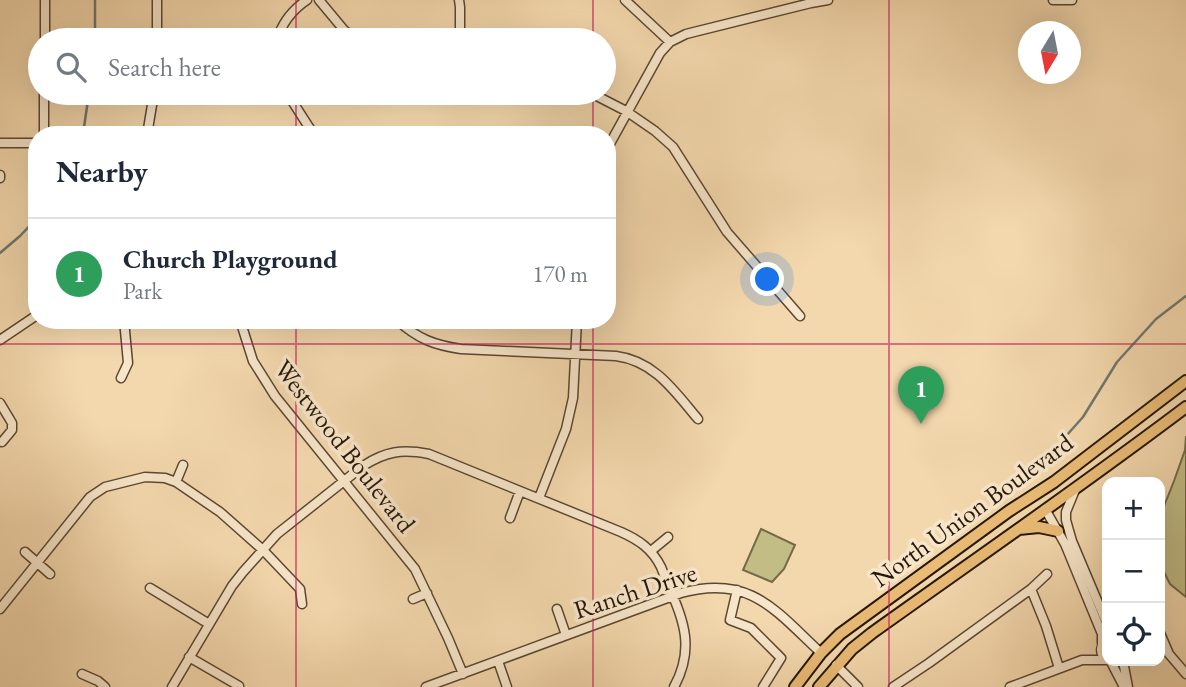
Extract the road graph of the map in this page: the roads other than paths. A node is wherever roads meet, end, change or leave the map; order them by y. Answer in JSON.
{"nodes":[{"id":1,"x":45,"y":0,"type":"edge"},
{"id":2,"x":157,"y":0,"type":"edge"},
{"id":3,"x":307,"y":0,"type":"edge"},
{"id":4,"x":319,"y":0,"type":"edge"},
{"id":5,"x":459,"y":0,"type":"edge"},
{"id":6,"x":625,"y":0,"type":"edge"},
{"id":7,"x":828,"y":0,"type":"edge"},
{"id":8,"x":1053,"y":0,"type":"edge"},
{"id":9,"x":1072,"y":0,"type":"edge"},
{"id":10,"x":45,"y":28,"type":"edge"},
{"id":11,"x":157,"y":28,"type":"edge"},
{"id":12,"x":281,"y":28,"type":"edge"},
{"id":13,"x":342,"y":28,"type":"edge"},
{"id":14,"x":460,"y":28,"type":"edge"},
{"id":15,"x":670,"y":42,"type":"junction"},
{"id":16,"x":44,"y":105,"type":"edge"},
{"id":17,"x":152,"y":105,"type":"edge"},
{"id":18,"x":295,"y":105,"type":"edge"},
{"id":19,"x":614,"y":105,"type":"edge"},
{"id":20,"x":626,"y":111,"type":"junction"},
{"id":21,"x":44,"y":126,"type":"edge"},
{"id":22,"x":148,"y":126,"type":"edge"},
{"id":23,"x":308,"y":126,"type":"edge"},
{"id":24,"x":616,"y":131,"type":"edge"},
{"id":25,"x":0,"y":143,"type":"edge"},
{"id":26,"x":28,"y":143,"type":"edge"},
{"id":27,"x":800,"y":316,"type":"dead end"},
{"id":28,"x":28,"y":322,"type":"edge"},
{"id":29,"x":125,"y":329,"type":"edge"},
{"id":30,"x":243,"y":329,"type":"edge"},
{"id":31,"x":408,"y":329,"type":"edge"},
{"id":32,"x":577,"y":329,"type":"edge"},
{"id":33,"x":0,"y":340,"type":"edge"},
{"id":34,"x":576,"y":354,"type":"junction"},
{"id":35,"x":121,"y":378,"type":"dead end"},
{"id":36,"x":1186,"y":381,"type":"edge"},
{"id":37,"x":0,"y":403,"type":"edge"},
{"id":38,"x":1186,"y":407,"type":"edge"},
{"id":39,"x":698,"y":419,"type":"dead end"},
{"id":40,"x":22,"y":422,"type":"dead end"},
{"id":41,"x":12,"y":423,"type":"junction"},
{"id":42,"x":2,"y":442,"type":"dead end"},
{"id":43,"x":183,"y":466,"type":"dead end"},
{"id":44,"x":345,"y":480,"type":"junction"},
{"id":45,"x":176,"y":482,"type":"junction"},
{"id":46,"x":1054,"y":482,"type":"junction"},
{"id":47,"x":1075,"y":490,"type":"junction"},
{"id":48,"x":520,"y":491,"type":"junction"},
{"id":49,"x":539,"y":498,"type":"junction"},
{"id":50,"x":1045,"y":509,"type":"junction"},
{"id":51,"x":510,"y":518,"type":"dead end"},
{"id":52,"x":1016,"y":530,"type":"junction"},
{"id":53,"x":1058,"y":531,"type":"junction"},
{"id":54,"x":668,"y":537,"type":"dead end"},
{"id":55,"x":263,"y":550,"type":"junction"},
{"id":56,"x":651,"y":551,"type":"junction"},
{"id":57,"x":25,"y":552,"type":"dead end"},
{"id":58,"x":37,"y":563,"type":"junction"},
{"id":59,"x":50,"y":574,"type":"dead end"},
{"id":60,"x":1047,"y":574,"type":"dead end"},
{"id":61,"x":150,"y":588,"type":"dead end"},
{"id":62,"x":1031,"y":589,"type":"junction"},
{"id":63,"x":737,"y":590,"type":"junction"},
{"id":64,"x":427,"y":593,"type":"junction"},
{"id":65,"x":673,"y":596,"type":"junction"},
{"id":66,"x":413,"y":599,"type":"dead end"},
{"id":67,"x":302,"y":604,"type":"dead end"},
{"id":68,"x":0,"y":609,"type":"edge"},
{"id":69,"x":557,"y":609,"type":"dead end"},
{"id":70,"x":1102,"y":612,"type":"edge"},
{"id":71,"x":209,"y":624,"type":"junction"},
{"id":72,"x":1102,"y":634,"type":"edge"},
{"id":73,"x":566,"y":635,"type":"junction"},
{"id":74,"x":1102,"y":644,"type":"edge"},
{"id":75,"x":1165,"y":645,"type":"edge"},
{"id":76,"x":821,"y":653,"type":"junction"},
{"id":77,"x":189,"y":657,"type":"junction"},
{"id":78,"x":1086,"y":659,"type":"junction"},
{"id":79,"x":1102,"y":660,"type":"edge"},
{"id":80,"x":498,"y":661,"type":"junction"},
{"id":81,"x":836,"y":665,"type":"junction"},
{"id":82,"x":1117,"y":666,"type":"edge"},
{"id":83,"x":1059,"y":668,"type":"junction"},
{"id":84,"x":82,"y":674,"type":"dead end"},
{"id":85,"x":463,"y":674,"type":"junction"},
{"id":86,"x":1186,"y":674,"type":"edge"},
{"id":87,"x":239,"y":686,"type":"edge"},
{"id":88,"x":105,"y":687,"type":"edge"},
{"id":89,"x":172,"y":687,"type":"edge"},
{"id":90,"x":426,"y":687,"type":"edge"},
{"id":91,"x":507,"y":687,"type":"edge"},
{"id":92,"x":674,"y":687,"type":"edge"},
{"id":93,"x":763,"y":687,"type":"edge"},
{"id":94,"x":795,"y":687,"type":"edge"},
{"id":95,"x":818,"y":687,"type":"edge"},
{"id":96,"x":858,"y":687,"type":"edge"},
{"id":97,"x":893,"y":687,"type":"edge"},
{"id":98,"x":1010,"y":687,"type":"edge"},
{"id":99,"x":1126,"y":687,"type":"edge"}],
"edges":[{"from":1,"to":10,"type":"street"},
{"from":2,"to":11,"type":"street"},
{"from":3,"to":12,"type":"street"},
{"from":4,"to":13,"type":"street"},
{"from":5,"to":14,"type":"street"},
{"from":6,"to":15,"type":"street"},
{"from":7,"to":15,"type":"street"},
{"from":8,"to":9,"type":"street"},
{"from":15,"to":20,"type":"street"},
{"from":16,"to":21,"type":"street"},
{"from":17,"to":22,"type":"street"},
{"from":18,"to":23,"type":"street"},
{"from":19,"to":20,"type":"street"},
{"from":20,"to":24,"type":"street"},
{"from":20,"to":27,"type":"street"},
{"from":25,"to":26,"type":"street"},
{"from":28,"to":33,"type":"street"},
{"from":29,"to":35,"type":"street"},
{"from":30,"to":44,"type":"street","name":"Westwood Boulevard"},
{"from":31,"to":34,"type":"street"},
{"from":32,"to":34,"type":"street"},
{"from":34,"to":39,"type":"street"},
{"from":34,"to":49,"type":"street"},
{"from":36,"to":46,"type":"main road","name":"North Union Boulevard"},
{"from":37,"to":41,"type":"street"},
{"from":38,"to":47,"type":"main road","name":"North Union Boulevard"},
{"from":40,"to":41,"type":"street"},
{"from":41,"to":42,"type":"street"},
{"from":43,"to":45,"type":"street"},
{"from":44,"to":48,"type":"street"},
{"from":44,"to":55,"type":"street"},
{"from":44,"to":64,"type":"street","name":"Westwood Boulevard"},
{"from":45,"to":55,"type":"street"},
{"from":45,"to":58,"type":"street"},
{"from":46,"to":50,"type":"main road"},
{"from":46,"to":76,"type":"main road","name":"North Union Boulevard"},
{"from":47,"to":50,"type":"main road","name":"North Union Boulevard"},
{"from":47,"to":70,"type":"street"},
{"from":48,"to":49,"type":"street"},
{"from":48,"to":51,"type":"street"},
{"from":49,"to":56,"type":"street"},
{"from":50,"to":52,"type":"main road","name":"North Union Boulevard"},
{"from":50,"to":53,"type":"street"},
{"from":52,"to":53,"type":"main road"},
{"from":52,"to":81,"type":"main road","name":"North Union Boulevard"},
{"from":53,"to":72,"type":"street"},
{"from":54,"to":56,"type":"street"},
{"from":55,"to":67,"type":"street"},
{"from":55,"to":71,"type":"street"},
{"from":56,"to":65,"type":"street"},
{"from":57,"to":58,"type":"street"},
{"from":58,"to":59,"type":"street"},
{"from":58,"to":68,"type":"street"},
{"from":60,"to":62,"type":"street"},
{"from":61,"to":71,"type":"street"},
{"from":62,"to":83,"type":"street"},
{"from":62,"to":97,"type":"street"},
{"from":63,"to":65,"type":"street","name":"Ranch Drive"},
{"from":63,"to":76,"type":"street","name":"Ranch Drive"},
{"from":63,"to":93,"type":"street"},
{"from":64,"to":66,"type":"street"},
{"from":64,"to":85,"type":"street","name":"Westwood Boulevard"},
{"from":65,"to":73,"type":"street","name":"Ranch Drive"},
{"from":65,"to":92,"type":"street"},
{"from":69,"to":73,"type":"street","name":"Ranch Drive"},
{"from":71,"to":77,"type":"street"},
{"from":73,"to":80,"type":"street","name":"Ranch Drive"},
{"from":74,"to":78,"type":"street"},
{"from":75,"to":86,"type":"street"},
{"from":76,"to":94,"type":"main road","name":"North Union Boulevard"},
{"from":77,"to":87,"type":"street"},
{"from":77,"to":89,"type":"street"},
{"from":78,"to":79,"type":"street"},
{"from":78,"to":83,"type":"street"},
{"from":80,"to":85,"type":"street","name":"Ranch Drive"},
{"from":80,"to":91,"type":"street"},
{"from":81,"to":95,"type":"main road","name":"North Union Boulevard"},
{"from":81,"to":96,"type":"street"},
{"from":82,"to":99,"type":"street"},
{"from":83,"to":98,"type":"street"},
{"from":84,"to":88,"type":"street"},
{"from":85,"to":90,"type":"street","name":"Ranch Drive"}]}
